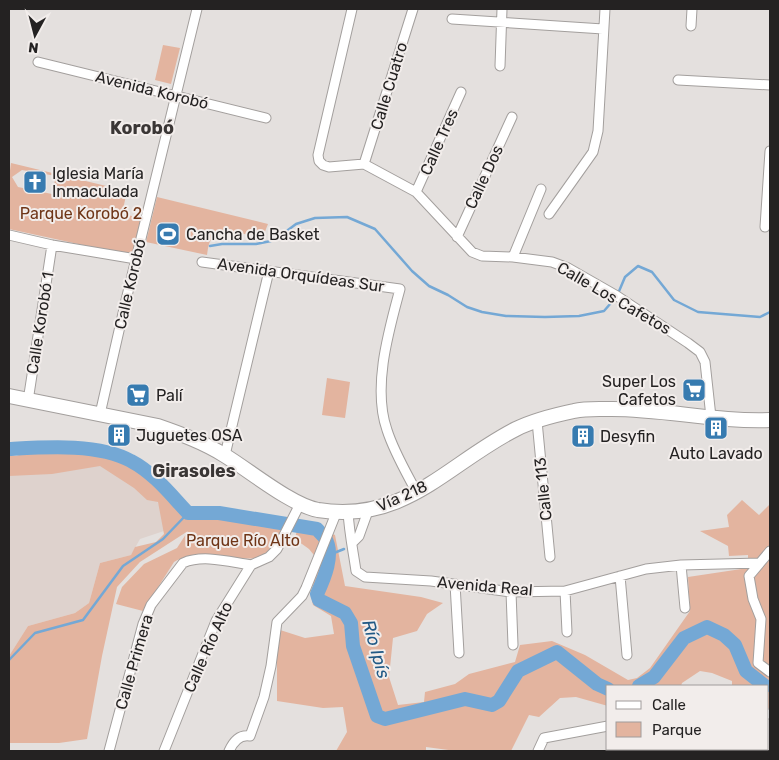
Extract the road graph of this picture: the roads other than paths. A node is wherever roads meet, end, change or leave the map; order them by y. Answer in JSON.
{"nodes":[{"id":1,"x":197,"y":9,"type":"edge"},
{"id":2,"x":352,"y":9,"type":"edge"},
{"id":3,"x":413,"y":9,"type":"edge"},
{"id":4,"x":502,"y":9,"type":"edge"},
{"id":5,"x":605,"y":9,"type":"edge"},
{"id":6,"x":692,"y":9,"type":"edge"},
{"id":7,"x":452,"y":19,"type":"dead end"},
{"id":8,"x":501,"y":23,"type":"junction"},
{"id":9,"x":691,"y":26,"type":"dead end"},
{"id":10,"x":603,"y":29,"type":"junction"},
{"id":11,"x":38,"y":62,"type":"dead end"},
{"id":12,"x":500,"y":66,"type":"dead end"},
{"id":13,"x":678,"y":80,"type":"dead end"},
{"id":14,"x":770,"y":85,"type":"edge"},
{"id":15,"x":461,"y":92,"type":"dead end"},
{"id":16,"x":176,"y":96,"type":"junction"},
{"id":17,"x":512,"y":117,"type":"dead end"},
{"id":18,"x":266,"y":118,"type":"dead end"},
{"id":19,"x":770,"y":151,"type":"edge"},
{"id":20,"x":364,"y":164,"type":"junction"},
{"id":21,"x":541,"y":189,"type":"dead end"},
{"id":22,"x":416,"y":192,"type":"junction"},
{"id":23,"x":550,"y":214,"type":"dead end"},
{"id":24,"x":765,"y":227,"type":"dead end"},
{"id":25,"x":9,"y":235,"type":"edge"},
{"id":26,"x":457,"y":237,"type":"junction"},
{"id":27,"x":52,"y":245,"type":"junction"},
{"id":28,"x":513,"y":257,"type":"junction"},
{"id":29,"x":136,"y":259,"type":"junction"},
{"id":30,"x":202,"y":262,"type":"dead end"},
{"id":31,"x":269,"y":271,"type":"junction"},
{"id":32,"x":9,"y":396,"type":"edge"},
{"id":33,"x":28,"y":401,"type":"junction"},
{"id":34,"x":9,"y":407,"type":"edge"},
{"id":35,"x":100,"y":414,"type":"junction"},
{"id":36,"x":711,"y":417,"type":"junction"},
{"id":37,"x":770,"y":420,"type":"edge"},
{"id":38,"x":537,"y":421,"type":"junction"},
{"id":39,"x":225,"y":455,"type":"junction"},
{"id":40,"x":417,"y":493,"type":"junction"},
{"id":41,"x":297,"y":510,"type":"junction"},
{"id":42,"x":343,"y":511,"type":"junction"},
{"id":43,"x":368,"y":511,"type":"junction"},
{"id":44,"x":352,"y":543,"type":"junction"},
{"id":45,"x":770,"y":551,"type":"edge"},
{"id":46,"x":550,"y":557,"type":"dead end"},
{"id":47,"x":760,"y":563,"type":"junction"},
{"id":48,"x":251,"y":565,"type":"junction"},
{"id":49,"x":681,"y":565,"type":"junction"},
{"id":50,"x":620,"y":576,"type":"junction"},
{"id":51,"x":455,"y":584,"type":"junction"},
{"id":52,"x":566,"y":591,"type":"junction"},
{"id":53,"x":511,"y":592,"type":"junction"},
{"id":54,"x":685,"y":608,"type":"dead end"},
{"id":55,"x":567,"y":632,"type":"dead end"},
{"id":56,"x":513,"y":645,"type":"dead end"},
{"id":57,"x":459,"y":652,"type":"dead end"},
{"id":58,"x":627,"y":655,"type":"dead end"},
{"id":59,"x":770,"y":672,"type":"edge"},
{"id":60,"x":606,"y":726,"type":"edge"},
{"id":61,"x":109,"y":751,"type":"edge"},
{"id":62,"x":164,"y":751,"type":"edge"},
{"id":63,"x":229,"y":751,"type":"edge"},
{"id":64,"x":538,"y":751,"type":"edge"}],
"edges":[{"from":1,"to":16,"type":"street","name":"Calle Korobó"},
{"from":2,"to":20,"type":"street"},
{"from":3,"to":20,"type":"street","name":"Calle Cuatro"},
{"from":4,"to":8,"type":"street"},
{"from":5,"to":10,"type":"street"},
{"from":6,"to":9,"type":"street"},
{"from":7,"to":8,"type":"street"},
{"from":8,"to":10,"type":"street"},
{"from":8,"to":12,"type":"street"},
{"from":10,"to":23,"type":"street"},
{"from":11,"to":16,"type":"street","name":"Avenida Korobó"},
{"from":13,"to":14,"type":"street"},
{"from":15,"to":22,"type":"street","name":"Calle Tres"},
{"from":16,"to":18,"type":"street","name":"Avenida Korobó"},
{"from":16,"to":29,"type":"street","name":"Calle Korobó"},
{"from":17,"to":26,"type":"street","name":"Calle Dos"},
{"from":19,"to":24,"type":"street"},
{"from":20,"to":22,"type":"street","name":"Calle Los Cafetos"},
{"from":21,"to":28,"type":"street"},
{"from":22,"to":26,"type":"street","name":"Calle Los Cafetos"},
{"from":25,"to":27,"type":"street"},
{"from":26,"to":28,"type":"street","name":"Calle Los Cafetos"},
{"from":27,"to":29,"type":"street"},
{"from":27,"to":33,"type":"street","name":"Calle Korobó 1"},
{"from":28,"to":36,"type":"street","name":"Calle Los Cafetos"},
{"from":29,"to":35,"type":"street","name":"Calle Korobó"},
{"from":30,"to":31,"type":"street","name":"Avenida Orquídeas Sur"},
{"from":31,"to":39,"type":"street"},
{"from":31,"to":40,"type":"street","name":"Avenida Orquídeas Sur"},
{"from":32,"to":33,"type":"main road","name":"Vía 218"},
{"from":33,"to":34,"type":"main road"},
{"from":33,"to":35,"type":"main road","name":"Vía 218"},
{"from":35,"to":39,"type":"main road","name":"Vía 218"},
{"from":36,"to":37,"type":"main road","name":"Vía 218"},
{"from":36,"to":38,"type":"main road","name":"Vía 218"},
{"from":38,"to":40,"type":"main road","name":"Vía 218"},
{"from":38,"to":46,"type":"street","name":"Calle 113"},
{"from":39,"to":41,"type":"main road","name":"Vía 218"},
{"from":40,"to":43,"type":"main road","name":"Vía 218"},
{"from":41,"to":42,"type":"main road","name":"Vía 218"},
{"from":41,"to":48,"type":"street","name":"Calle Río Alto"},
{"from":42,"to":43,"type":"main road","name":"Vía 218"},
{"from":42,"to":44,"type":"street","name":"Avenida Real"},
{"from":42,"to":63,"type":"street"},
{"from":43,"to":44,"type":"street"},
{"from":44,"to":51,"type":"street","name":"Avenida Real"},
{"from":45,"to":47,"type":"street"},
{"from":47,"to":49,"type":"street","name":"Avenida Real"},
{"from":47,"to":59,"type":"street"},
{"from":48,"to":61,"type":"street","name":"Calle Primera"},
{"from":48,"to":62,"type":"street","name":"Calle Río Alto"},
{"from":49,"to":50,"type":"street","name":"Avenida Real"},
{"from":49,"to":54,"type":"street"},
{"from":50,"to":52,"type":"street","name":"Avenida Real"},
{"from":50,"to":58,"type":"street"},
{"from":51,"to":53,"type":"street","name":"Avenida Real"},
{"from":51,"to":57,"type":"street"},
{"from":52,"to":53,"type":"street","name":"Avenida Real"},
{"from":52,"to":55,"type":"street"},
{"from":53,"to":56,"type":"street"},
{"from":60,"to":64,"type":"street"}]}
